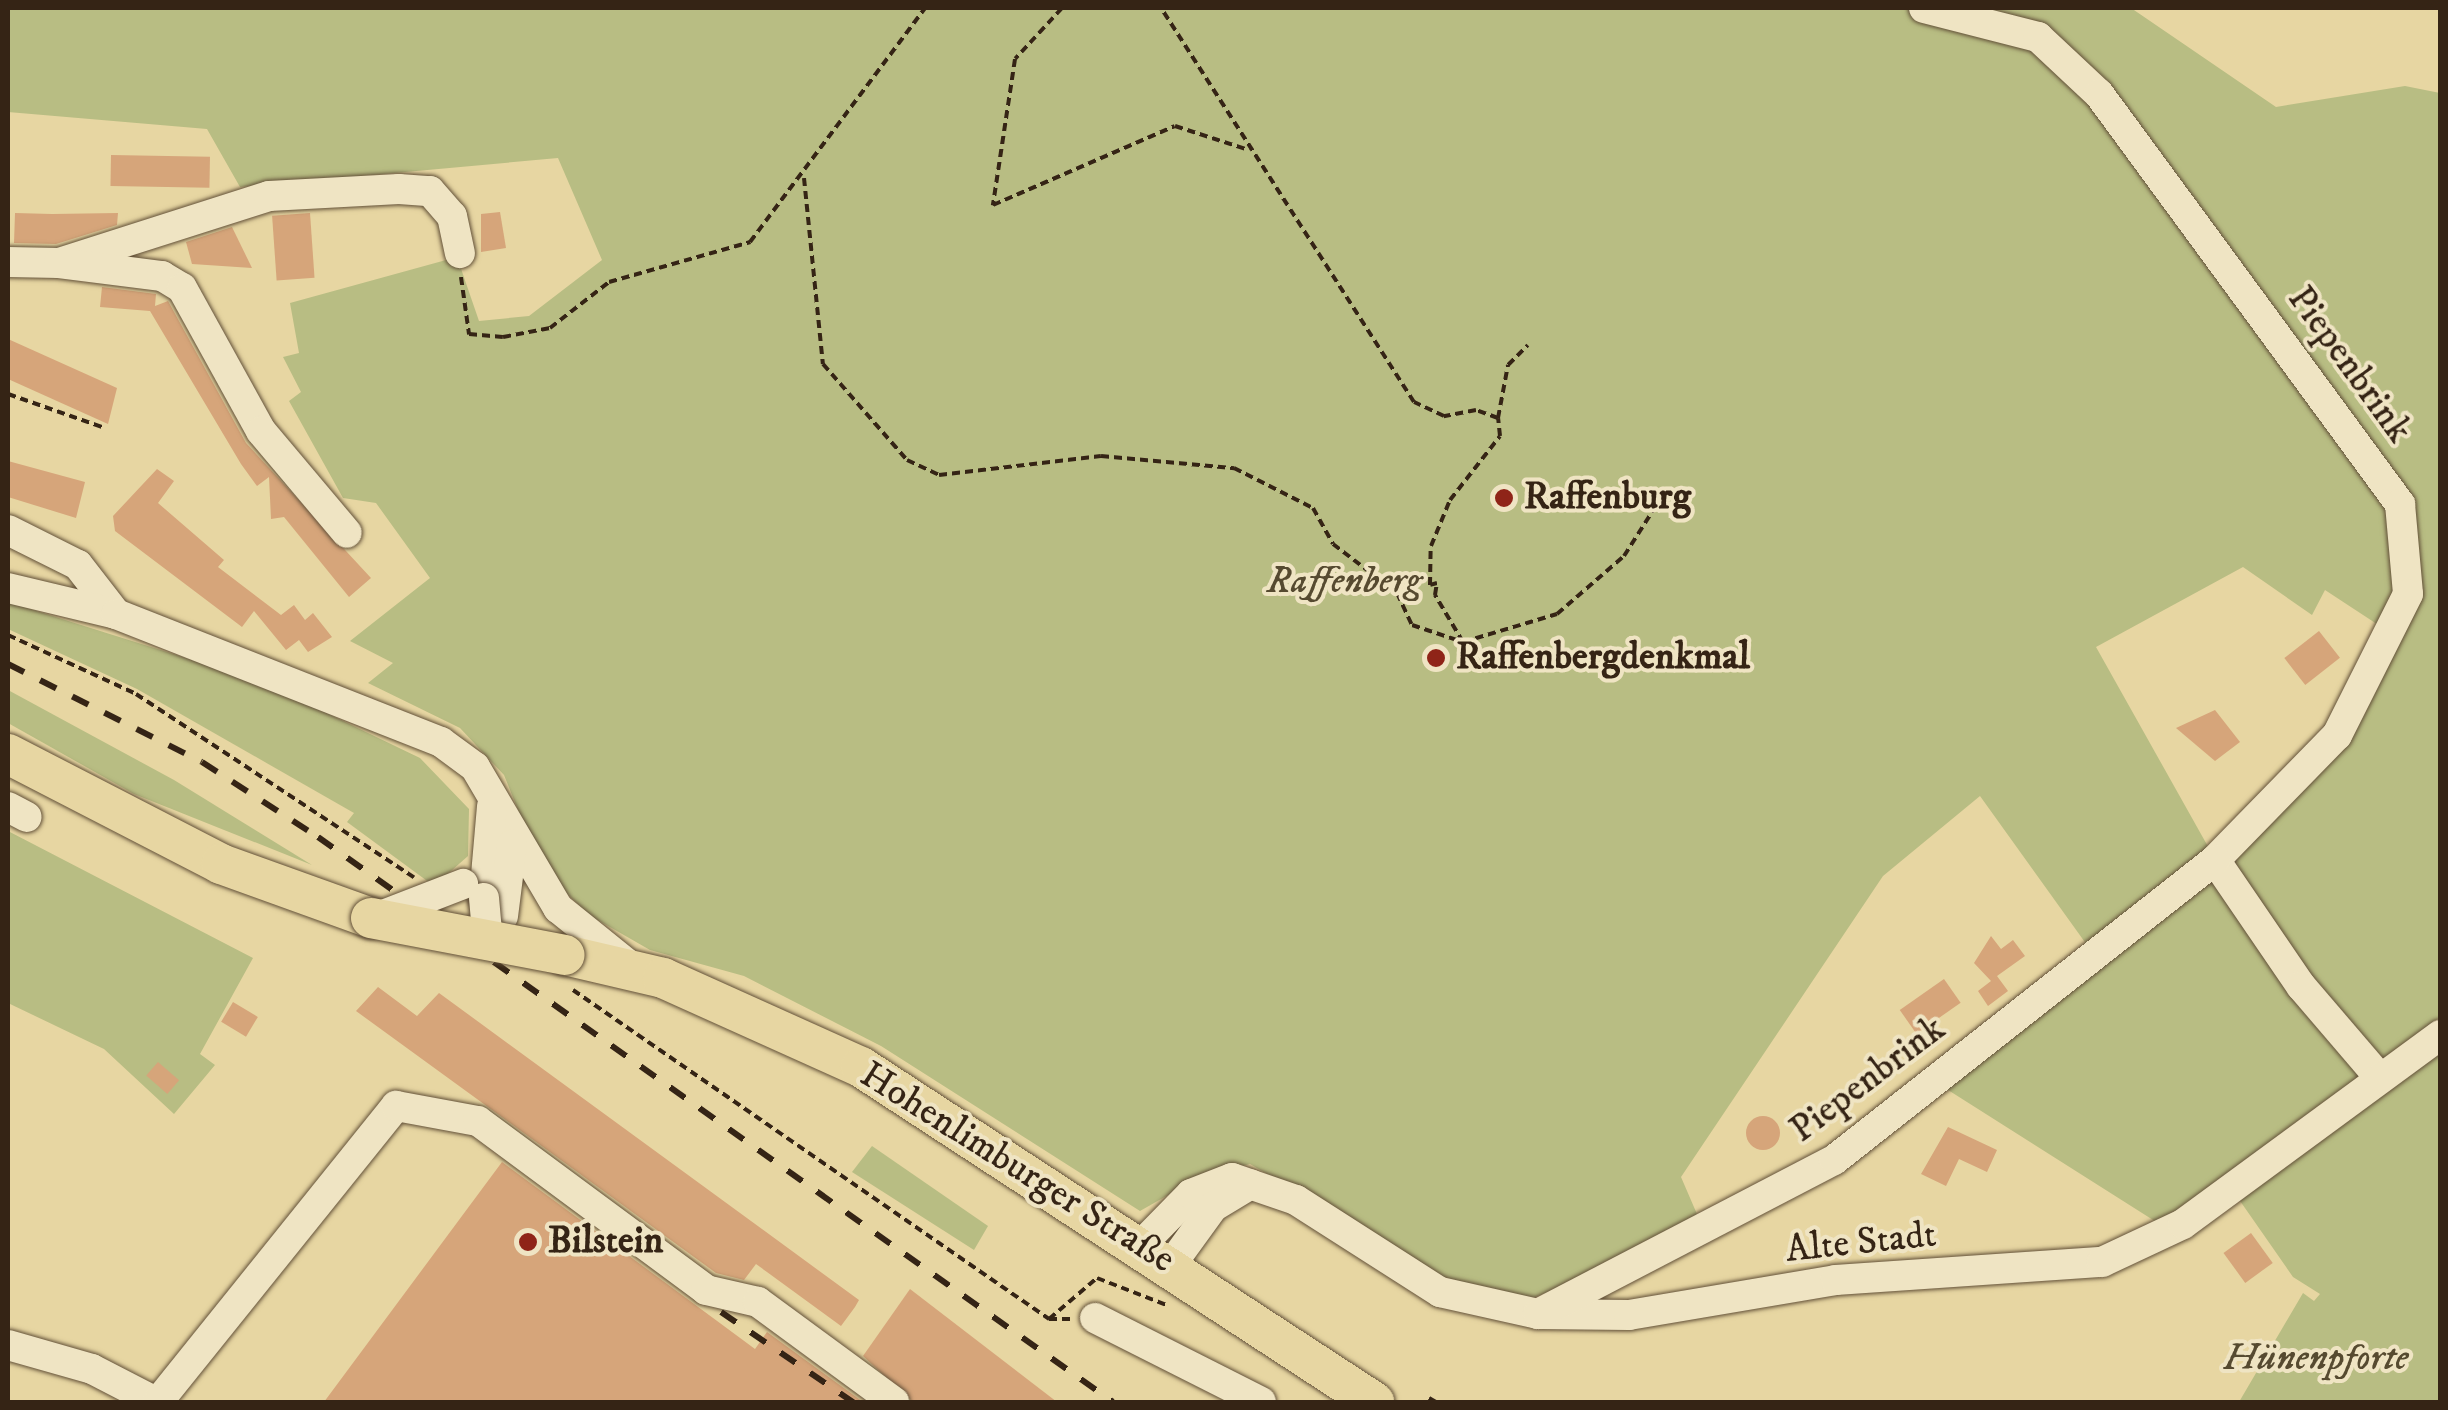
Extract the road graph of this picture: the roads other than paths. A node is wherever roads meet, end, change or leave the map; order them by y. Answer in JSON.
{"nodes":[{"id":1,"x":1924,"y":8,"type":"edge"},
{"id":2,"x":460,"y":253,"type":"road end"},
{"id":3,"x":8,"y":262,"type":"edge"},
{"id":4,"x":59,"y":264,"type":"junction"},
{"id":5,"x":8,"y":530,"type":"edge"},
{"id":6,"x":347,"y":533,"type":"dead end"},
{"id":7,"x":8,"y":588,"type":"edge"},
{"id":8,"x":116,"y":614,"type":"junction"},
{"id":9,"x":8,"y":754,"type":"edge"},
{"id":10,"x":502,"y":846,"type":"junction"},
{"id":11,"x":2215,"y":860,"type":"junction"},
{"id":12,"x":485,"y":910,"type":"junction"},
{"id":13,"x":371,"y":918,"type":"junction"},
{"id":14,"x":639,"y":973,"type":"junction"},
{"id":15,"x":2440,"y":1035,"type":"edge"},
{"id":16,"x":2379,"y":1077,"type":"junction"},
{"id":17,"x":1156,"y":1255,"type":"junction"},
{"id":18,"x":1538,"y":1314,"type":"junction"},
{"id":19,"x":1095,"y":1318,"type":"dead end"},
{"id":20,"x":8,"y":1345,"type":"edge"},
{"id":21,"x":157,"y":1402,"type":"edge"},
{"id":22,"x":894,"y":1402,"type":"edge"},
{"id":23,"x":1261,"y":1402,"type":"edge"},
{"id":24,"x":1374,"y":1402,"type":"edge"}],
"edges":[{"from":1,"to":11,"type":"street","name":"Piepenbrink"},
{"from":2,"to":4,"type":"street"},
{"from":3,"to":4,"type":"street"},
{"from":4,"to":6,"type":"street"},
{"from":5,"to":8,"type":"street"},
{"from":7,"to":8,"type":"street","name":"Hohenlimburger Straße"},
{"from":8,"to":10,"type":"street","name":"Hohenlimburger Straße"},
{"from":9,"to":13,"type":"main road","name":"Hohenlimburger Straße"},
{"from":10,"to":12,"type":"street"},
{"from":10,"to":14,"type":"street","name":"Hohenlimburger Straße"},
{"from":11,"to":16,"type":"street"},
{"from":11,"to":18,"type":"street","name":"Piepenbrink"},
{"from":12,"to":13,"type":"main road","name":"Hohenlimburger Straße","bridge":true},
{"from":12,"to":13,"type":"street","bridge":true},
{"from":12,"to":14,"type":"main road","name":"Hohenlimburger Straße","bridge":true},
{"from":14,"to":17,"type":"main road","name":"Hohenlimburger Straße"},
{"from":15,"to":16,"type":"street","name":"Alte Stadt"},
{"from":16,"to":18,"type":"street","name":"Alte Stadt"},
{"from":17,"to":18,"type":"street","name":"Alte Stadt"},
{"from":17,"to":24,"type":"main road","name":"Hohenlimburger Straße"},
{"from":19,"to":23,"type":"street"},
{"from":20,"to":21,"type":"street"},
{"from":21,"to":22,"type":"street"}]}
